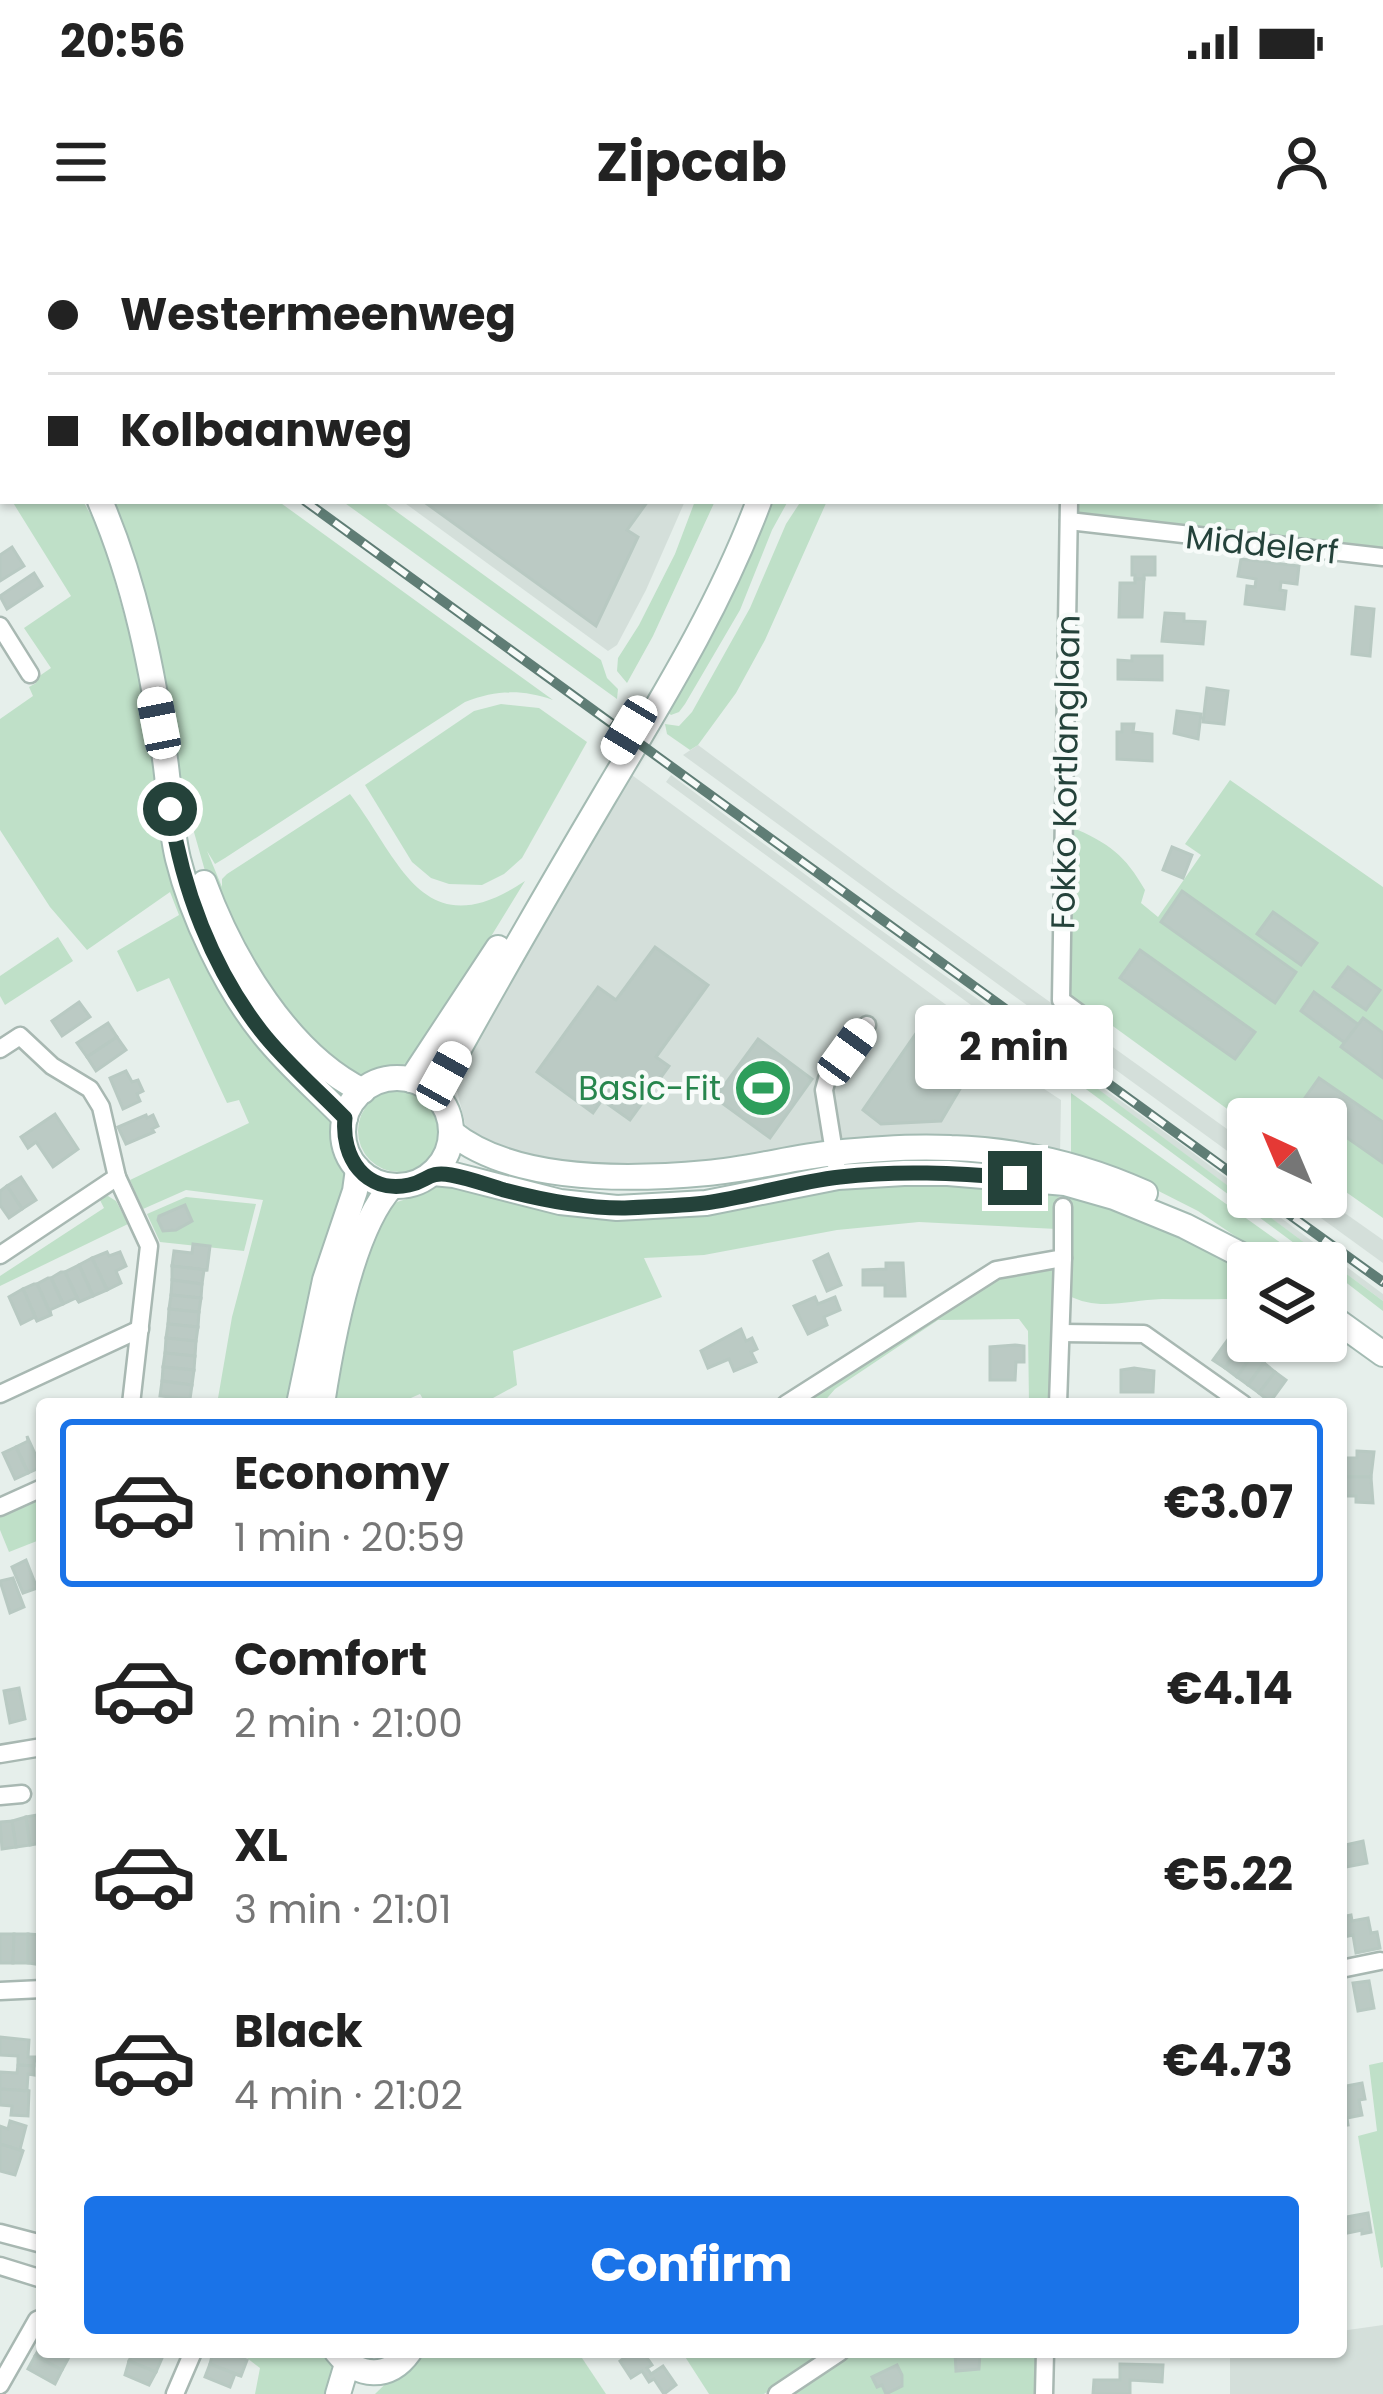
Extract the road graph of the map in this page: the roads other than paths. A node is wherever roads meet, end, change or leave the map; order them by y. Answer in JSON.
{"nodes":[{"id":1,"x":101,"y":504,"type":"edge"},
{"id":2,"x":746,"y":504,"type":"edge"},
{"id":3,"x":758,"y":504,"type":"edge"},
{"id":4,"x":1069,"y":504,"type":"edge"},
{"id":5,"x":1069,"y":521,"type":"junction"},
{"id":6,"x":1383,"y":557,"type":"edge"},
{"id":7,"x":0,"y":626,"type":"edge"},
{"id":8,"x":30,"y":674,"type":"dead end"},
{"id":9,"x":165,"y":758,"type":"junction"},
{"id":10,"x":867,"y":1024,"type":"dead end"},
{"id":11,"x":1095,"y":1025,"type":"dead end"},
{"id":12,"x":0,"y":1049,"type":"edge"},
{"id":13,"x":411,"y":1080,"type":"junction"},
{"id":14,"x":363,"y":1091,"type":"junction"},
{"id":15,"x":438,"y":1097,"type":"junction"},
{"id":16,"x":345,"y":1118,"type":"junction"},
{"id":17,"x":451,"y":1132,"type":"junction"},
{"id":18,"x":836,"y":1165,"type":"junction"},
{"id":19,"x":358,"y":1169,"type":"junction"},
{"id":20,"x":433,"y":1173,"type":"junction"},
{"id":21,"x":117,"y":1177,"type":"junction"},
{"id":22,"x":392,"y":1186,"type":"junction"},
{"id":23,"x":1064,"y":1207,"type":"dead end"},
{"id":24,"x":1233,"y":1242,"type":"edge"},
{"id":25,"x":0,"y":1255,"type":"edge"},
{"id":26,"x":1063,"y":1258,"type":"junction"},
{"id":27,"x":1347,"y":1328,"type":"edge"},
{"id":28,"x":140,"y":1329,"type":"junction"},
{"id":29,"x":1061,"y":1333,"type":"junction"},
{"id":30,"x":1383,"y":1354,"type":"edge"},
{"id":31,"x":0,"y":1394,"type":"edge"},
{"id":32,"x":132,"y":1398,"type":"edge"},
{"id":33,"x":299,"y":1398,"type":"edge"},
{"id":34,"x":323,"y":1398,"type":"edge"},
{"id":35,"x":795,"y":1398,"type":"edge"},
{"id":36,"x":1058,"y":1398,"type":"edge"},
{"id":37,"x":1235,"y":1398,"type":"edge"},
{"id":38,"x":36,"y":1492,"type":"edge"},
{"id":39,"x":0,"y":1507,"type":"edge"},
{"id":40,"x":36,"y":1748,"type":"edge"},
{"id":41,"x":0,"y":1754,"type":"edge"},
{"id":42,"x":22,"y":1794,"type":"dead end"},
{"id":43,"x":0,"y":1796,"type":"edge"},
{"id":44,"x":1380,"y":1961,"type":"dead end"},
{"id":45,"x":1347,"y":1968,"type":"edge"},
{"id":46,"x":36,"y":1989,"type":"edge"},
{"id":47,"x":0,"y":1991,"type":"edge"},
{"id":48,"x":0,"y":2233,"type":"edge"},
{"id":49,"x":36,"y":2242,"type":"edge"},
{"id":50,"x":0,"y":2266,"type":"edge"},
{"id":51,"x":36,"y":2277,"type":"edge"},
{"id":52,"x":36,"y":2322,"type":"edge"},
{"id":53,"x":190,"y":2358,"type":"edge"},
{"id":54,"x":342,"y":2358,"type":"edge"},
{"id":55,"x":405,"y":2358,"type":"edge"},
{"id":56,"x":831,"y":2358,"type":"edge"},
{"id":57,"x":1045,"y":2358,"type":"edge"},
{"id":58,"x":369,"y":2384,"type":"edge"},
{"id":59,"x":0,"y":2385,"type":"edge"},
{"id":60,"x":175,"y":2394,"type":"edge"},
{"id":61,"x":338,"y":2394,"type":"edge"},
{"id":62,"x":777,"y":2394,"type":"edge"},
{"id":63,"x":1045,"y":2394,"type":"edge"}],
"edges":[{"from":1,"to":9,"type":"street"},
{"from":2,"to":13,"type":"street"},
{"from":3,"to":15,"type":"street"},
{"from":4,"to":5,"type":"street","name":"Fokko Kortlanglaan"},
{"from":5,"to":6,"type":"street","name":"Middelerf"},
{"from":5,"to":11,"type":"street","name":"Fokko Kortlanglaan"},
{"from":7,"to":8,"type":"street"},
{"from":9,"to":14,"type":"street"},
{"from":9,"to":16,"type":"street"},
{"from":10,"to":18,"type":"street"},
{"from":12,"to":21,"type":"street"},
{"from":13,"to":14,"type":"street"},
{"from":13,"to":15,"type":"street"},
{"from":14,"to":16,"type":"street"},
{"from":15,"to":17,"type":"street"},
{"from":16,"to":19,"type":"street"},
{"from":17,"to":18,"type":"street"},
{"from":17,"to":20,"type":"street"},
{"from":18,"to":20,"type":"street"},
{"from":18,"to":24,"type":"street"},
{"from":19,"to":22,"type":"street"},
{"from":19,"to":33,"type":"street"},
{"from":20,"to":22,"type":"street"},
{"from":21,"to":25,"type":"street"},
{"from":21,"to":28,"type":"street"},
{"from":22,"to":34,"type":"street"},
{"from":23,"to":26,"type":"street"},
{"from":26,"to":29,"type":"street"},
{"from":26,"to":35,"type":"street"},
{"from":27,"to":30,"type":"street"},
{"from":28,"to":31,"type":"street"},
{"from":28,"to":32,"type":"street"},
{"from":29,"to":36,"type":"street"},
{"from":29,"to":37,"type":"street"},
{"from":38,"to":39,"type":"street"},
{"from":40,"to":41,"type":"street"},
{"from":42,"to":43,"type":"street"},
{"from":44,"to":45,"type":"street"},
{"from":46,"to":47,"type":"street"},
{"from":48,"to":49,"type":"street"},
{"from":50,"to":51,"type":"street"},
{"from":52,"to":59,"type":"street"},
{"from":53,"to":60,"type":"street"},
{"from":54,"to":58,"type":"street"},
{"from":54,"to":61,"type":"street"},
{"from":55,"to":58,"type":"street"},
{"from":56,"to":62,"type":"street"},
{"from":57,"to":63,"type":"street"}]}
